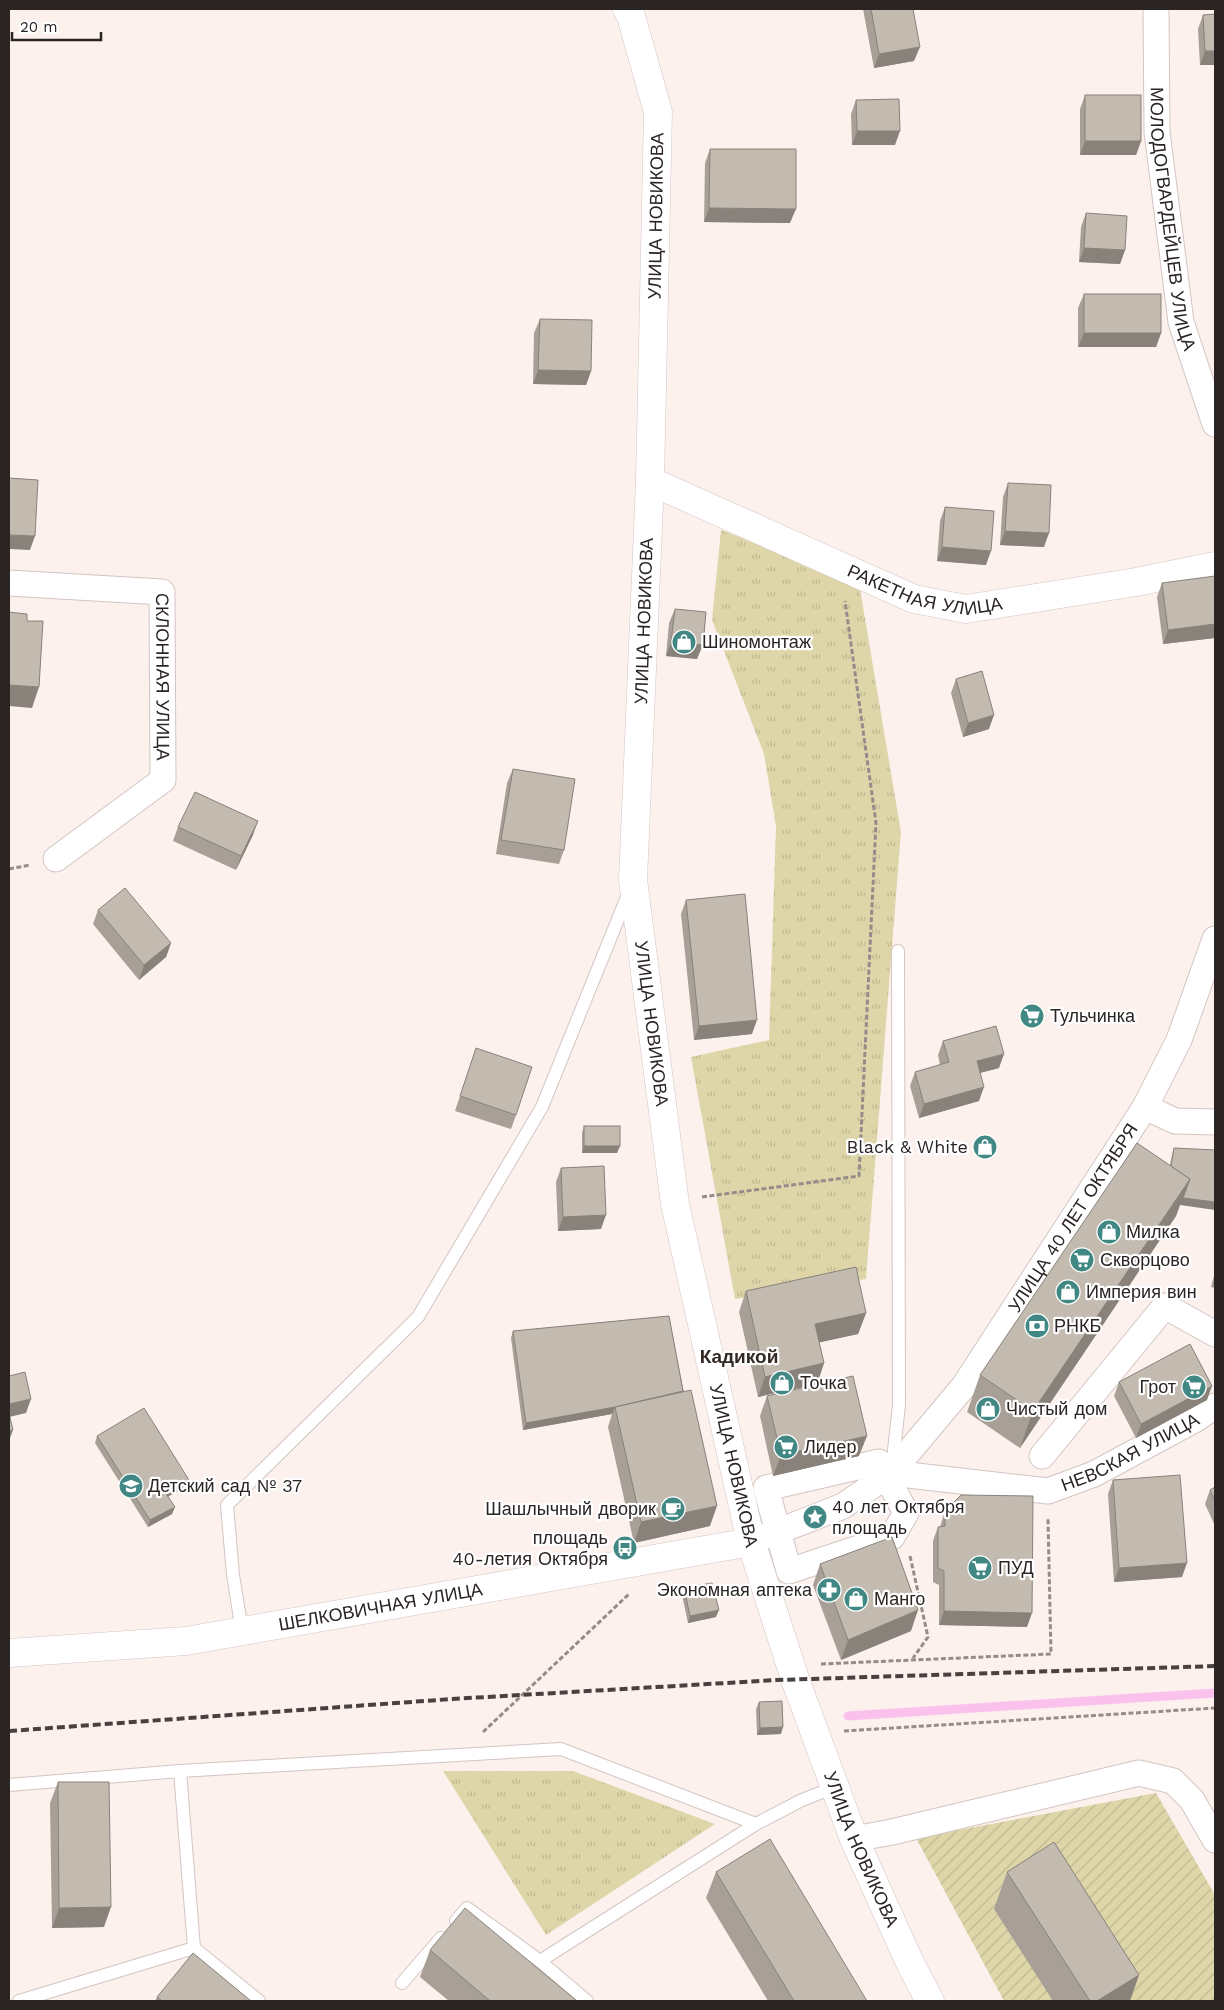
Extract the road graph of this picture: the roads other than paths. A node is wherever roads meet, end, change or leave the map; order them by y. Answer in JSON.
{"nodes":[{"id":1,"x":627,"y":9,"type":"edge"},
{"id":2,"x":1156,"y":9,"type":"edge"},
{"id":3,"x":1215,"y":424,"type":"edge"},
{"id":4,"x":650,"y":481,"type":"junction"},
{"id":5,"x":1215,"y":566,"type":"edge"},
{"id":6,"x":9,"y":583,"type":"edge"},
{"id":7,"x":56,"y":859,"type":"dead end"},
{"id":8,"x":633,"y":880,"type":"junction"},
{"id":9,"x":1215,"y":939,"type":"edge"},
{"id":10,"x":898,"y":951,"type":"dead end"},
{"id":11,"x":1145,"y":1106,"type":"junction"},
{"id":12,"x":1215,"y":1122,"type":"edge"},
{"id":13,"x":1215,"y":1334,"type":"edge"},
{"id":14,"x":1215,"y":1406,"type":"edge"},
{"id":15,"x":1042,"y":1456,"type":"dead end"},
{"id":16,"x":889,"y":1475,"type":"junction"},
{"id":17,"x":778,"y":1531,"type":"junction"},
{"id":18,"x":751,"y":1542,"type":"junction"},
{"id":19,"x":242,"y":1631,"type":"junction"},
{"id":20,"x":9,"y":1652,"type":"edge"},
{"id":21,"x":180,"y":1771,"type":"junction"},
{"id":22,"x":9,"y":1785,"type":"edge"},
{"id":23,"x":835,"y":1788,"type":"junction"},
{"id":24,"x":756,"y":1824,"type":"junction"},
{"id":25,"x":854,"y":1839,"type":"junction"},
{"id":26,"x":1215,"y":1840,"type":"edge"},
{"id":27,"x":194,"y":1948,"type":"junction"},
{"id":28,"x":540,"y":1961,"type":"junction"},
{"id":29,"x":402,"y":1982,"type":"dead end"},
{"id":30,"x":19,"y":2001,"type":"edge"},
{"id":31,"x":259,"y":2001,"type":"edge"},
{"id":32,"x":587,"y":2001,"type":"edge"},
{"id":33,"x":930,"y":2001,"type":"edge"}],
"edges":[{"from":1,"to":4,"type":"main road","name":"УЛИЦА НОВИКОВА"},
{"from":2,"to":3,"type":"street","name":"МОЛОДОГВАРДЕЙЦЕВ УЛИЦА"},
{"from":4,"to":5,"type":"main road","name":"РАКЕТНАЯ УЛИЦА"},
{"from":4,"to":8,"type":"main road","name":"УЛИЦА НОВИКОВА"},
{"from":6,"to":7,"type":"street","name":"СКЛОННАЯ УЛИЦА"},
{"from":8,"to":18,"type":"main road","name":"УЛИЦА НОВИКОВА"},
{"from":8,"to":19,"type":"lane"},
{"from":9,"to":11,"type":"street","name":"УЛИЦА 40 ЛЕТ ОКТЯБРЯ"},
{"from":10,"to":16,"type":"lane"},
{"from":11,"to":12,"type":"street"},
{"from":11,"to":16,"type":"street","name":"УЛИЦА 40 ЛЕТ ОКТЯБРЯ"},
{"from":13,"to":15,"type":"street"},
{"from":14,"to":16,"type":"street","name":"НЕВСКАЯ УЛИЦА"},
{"from":16,"to":17,"type":"street"},
{"from":16,"to":17,"type":"street"},
{"from":16,"to":17,"type":"street"},
{"from":17,"to":18,"type":"street"},
{"from":18,"to":19,"type":"main road","name":"ШЕЛКОВИЧНАЯ УЛИЦА"},
{"from":18,"to":23,"type":"main road","name":"УЛИЦА НОВИКОВА"},
{"from":19,"to":20,"type":"main road","name":"ШЕЛКОВИЧНАЯ УЛИЦА"},
{"from":21,"to":22,"type":"lane"},
{"from":21,"to":24,"type":"lane"},
{"from":21,"to":27,"type":"lane"},
{"from":23,"to":24,"type":"lane"},
{"from":23,"to":25,"type":"main road","name":"УЛИЦА НОВИКОВА"},
{"from":24,"to":28,"type":"lane"},
{"from":25,"to":26,"type":"street"},
{"from":25,"to":33,"type":"main road","name":"УЛИЦА НОВИКОВА"},
{"from":27,"to":30,"type":"lane"},
{"from":27,"to":31,"type":"lane"},
{"from":28,"to":29,"type":"lane"},
{"from":28,"to":32,"type":"lane"}]}
